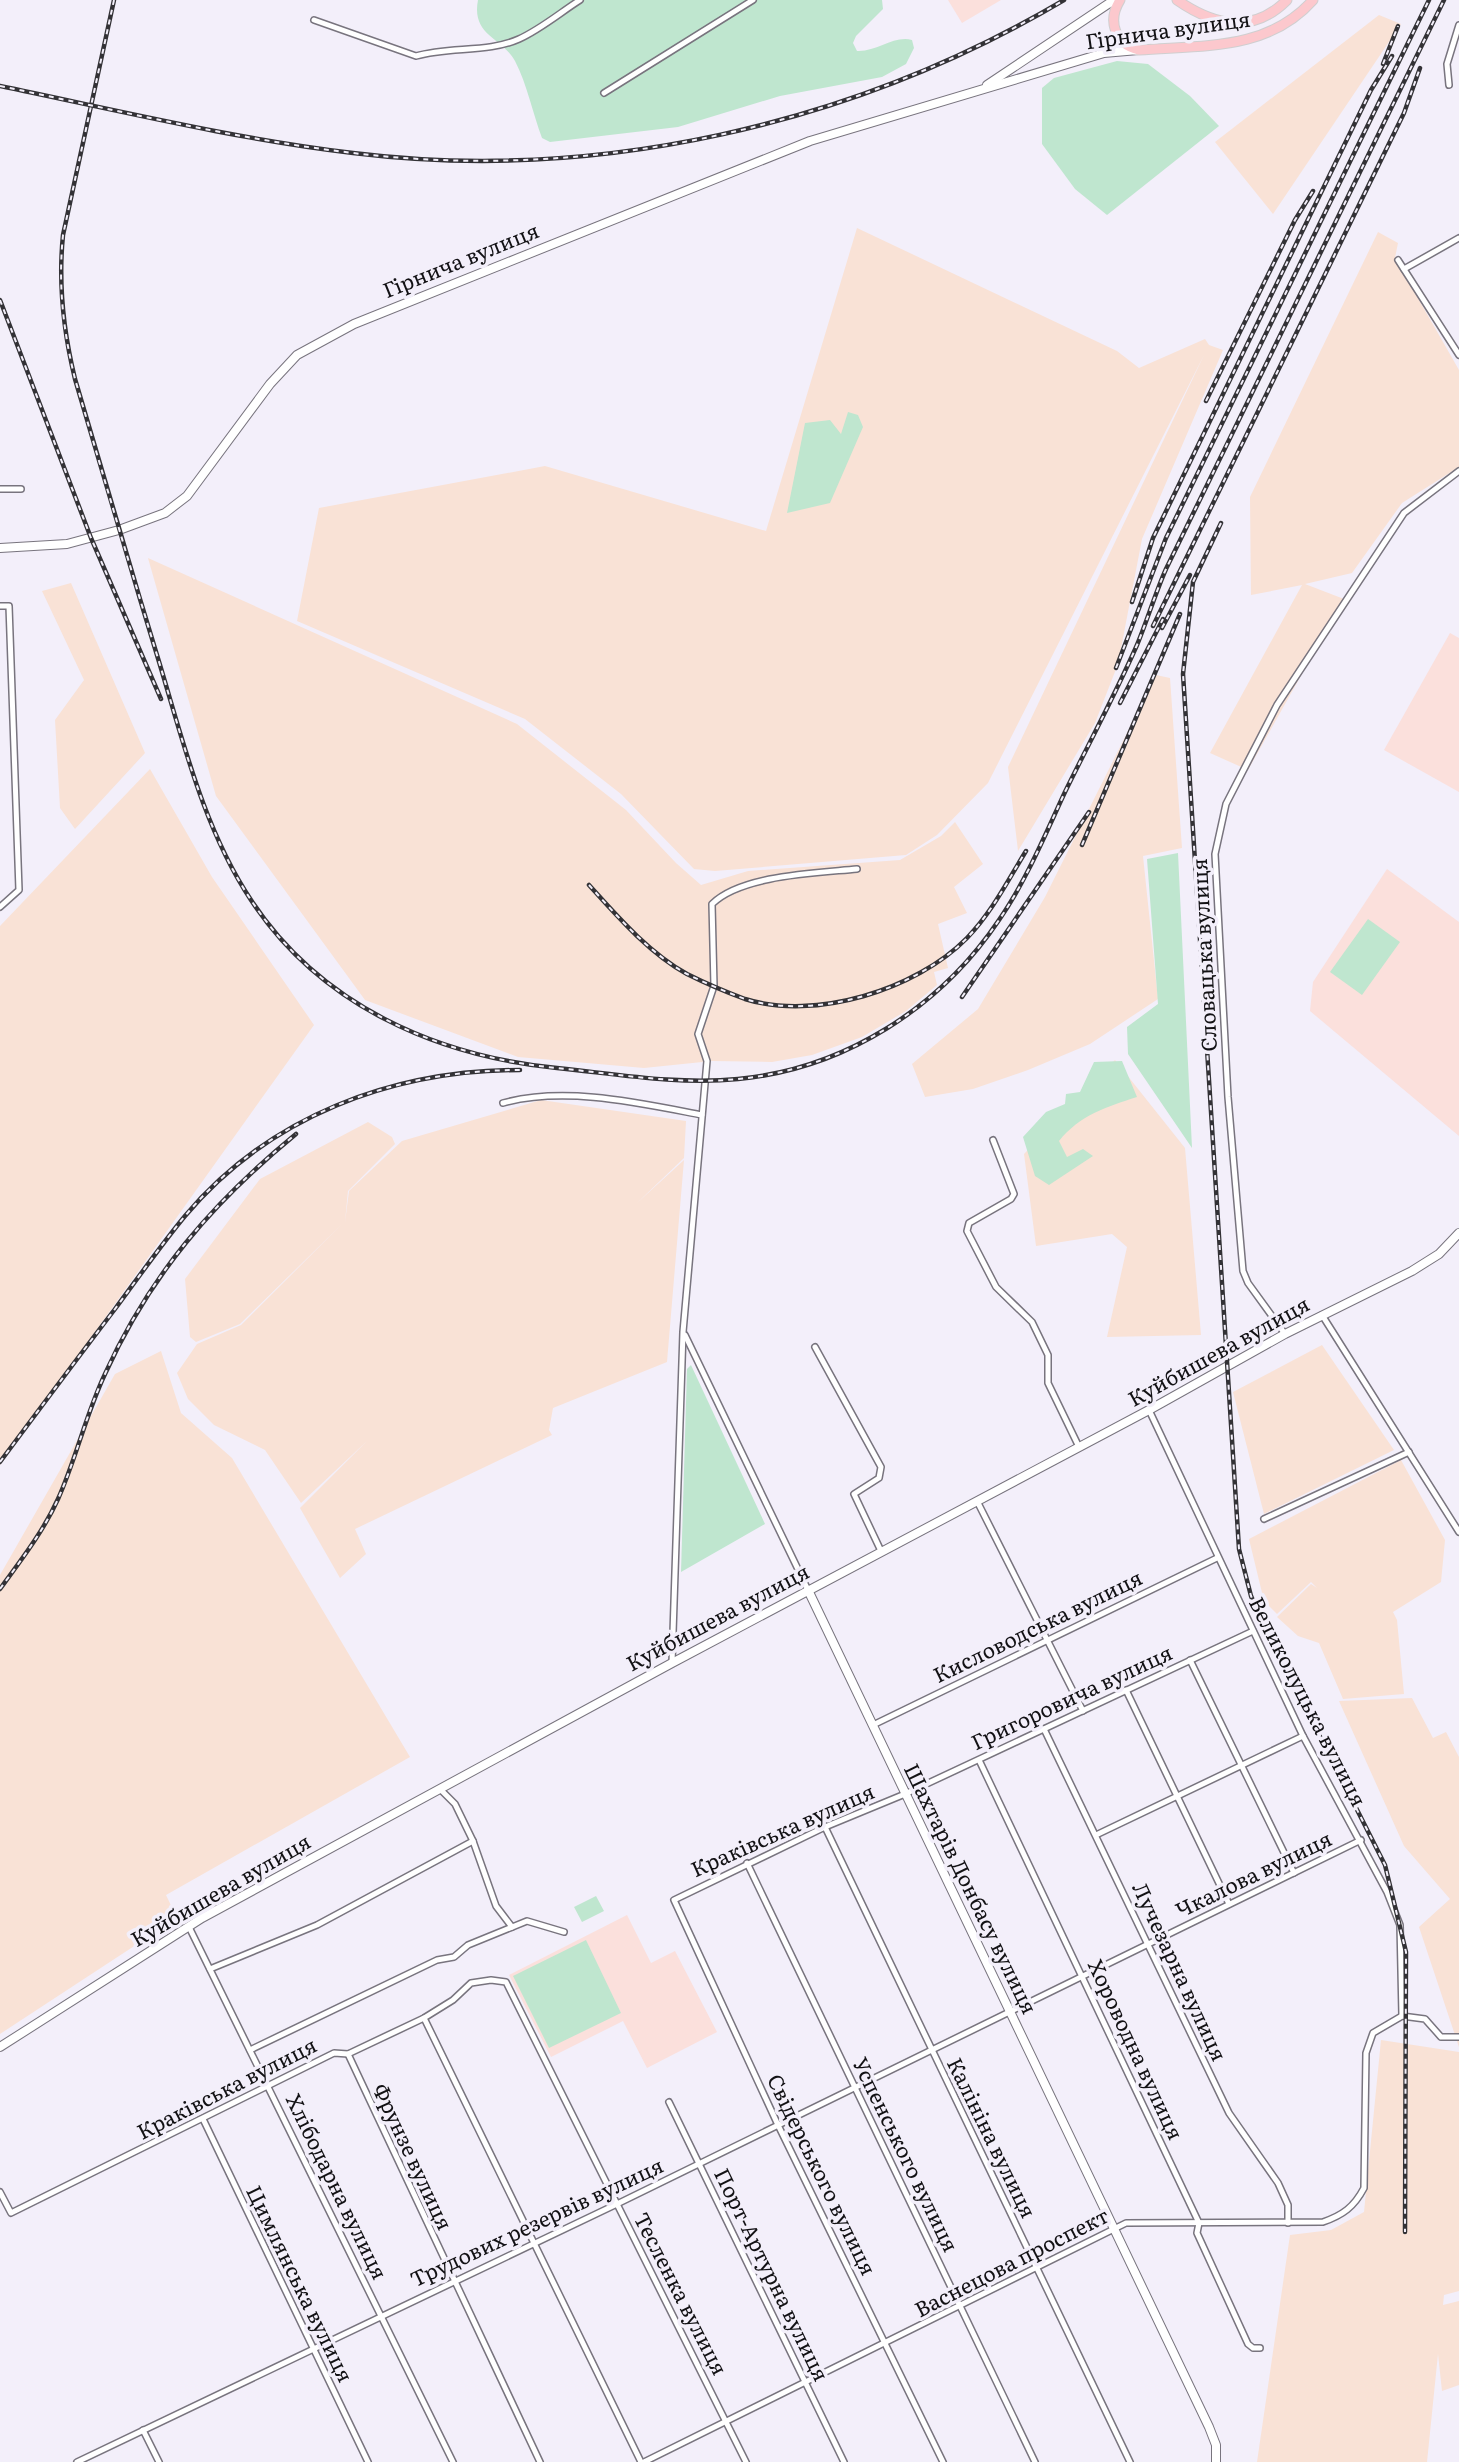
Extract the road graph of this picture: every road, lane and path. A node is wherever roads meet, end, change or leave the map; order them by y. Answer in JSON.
{"nodes":[{"id":1,"x":580,"y":0,"type":"edge"},
{"id":2,"x":753,"y":0,"type":"edge"},
{"id":3,"x":1114,"y":0,"type":"edge"},
{"id":4,"x":1120,"y":0,"type":"edge"},
{"id":5,"x":1177,"y":0,"type":"edge"},
{"id":6,"x":1287,"y":0,"type":"edge"},
{"id":7,"x":1313,"y":0,"type":"edge"},
{"id":8,"x":314,"y":20,"type":"dead end"},
{"id":9,"x":1459,"y":25,"type":"edge"},
{"id":10,"x":1139,"y":50,"type":"junction"},
{"id":11,"x":1449,"y":85,"type":"dead end"},
{"id":12,"x":978,"y":91,"type":"junction"},
{"id":13,"x":604,"y":93,"type":"dead end"},
{"id":14,"x":1459,"y":238,"type":"edge"},
{"id":15,"x":1398,"y":260,"type":"dead end"},
{"id":16,"x":1404,"y":269,"type":"junction"},
{"id":17,"x":1459,"y":355,"type":"edge"},
{"id":18,"x":1459,"y":471,"type":"edge"},
{"id":19,"x":0,"y":488,"type":"edge"},
{"id":20,"x":21,"y":489,"type":"dead end"},
{"id":21,"x":0,"y":548,"type":"edge"},
{"id":22,"x":0,"y":606,"type":"edge"},
{"id":23,"x":857,"y":869,"type":"dead end"},
{"id":24,"x":0,"y":907,"type":"edge"},
{"id":25,"x":503,"y":1103,"type":"dead end"},
{"id":26,"x":702,"y":1115,"type":"junction"},
{"id":27,"x":993,"y":1140,"type":"dead end"},
{"id":28,"x":1459,"y":1233,"type":"edge"},
{"id":29,"x":1322,"y":1315,"type":"junction"},
{"id":30,"x":683,"y":1332,"type":"junction"},
{"id":31,"x":1285,"y":1334,"type":"junction"},
{"id":32,"x":815,"y":1347,"type":"dead end"},
{"id":33,"x":1149,"y":1410,"type":"junction"},
{"id":34,"x":1079,"y":1447,"type":"junction"},
{"id":35,"x":1409,"y":1452,"type":"junction"},
{"id":36,"x":976,"y":1500,"type":"junction"},
{"id":37,"x":1264,"y":1519,"type":"dead end"},
{"id":38,"x":1459,"y":1532,"type":"edge"},
{"id":39,"x":881,"y":1551,"type":"junction"},
{"id":40,"x":1217,"y":1558,"type":"junction"},
{"id":41,"x":808,"y":1590,"type":"junction"},
{"id":42,"x":1253,"y":1631,"type":"junction"},
{"id":43,"x":1048,"y":1639,"type":"junction"},
{"id":44,"x":1190,"y":1660,"type":"junction"},
{"id":45,"x":672,"y":1663,"type":"junction"},
{"id":46,"x":1126,"y":1690,"type":"junction"},
{"id":47,"x":1083,"y":1711,"type":"junction"},
{"id":48,"x":873,"y":1726,"type":"junction"},
{"id":49,"x":1044,"y":1729,"type":"junction"},
{"id":50,"x":1303,"y":1736,"type":"junction"},
{"id":51,"x":979,"y":1760,"type":"junction"},
{"id":52,"x":1241,"y":1766,"type":"junction"},
{"id":53,"x":440,"y":1789,"type":"junction"},
{"id":54,"x":905,"y":1794,"type":"junction"},
{"id":55,"x":1178,"y":1796,"type":"junction"},
{"id":56,"x":825,"y":1827,"type":"junction"},
{"id":57,"x":1096,"y":1835,"type":"junction"},
{"id":58,"x":1361,"y":1840,"type":"junction"},
{"id":59,"x":473,"y":1841,"type":"junction"},
{"id":60,"x":747,"y":1863,"type":"junction"},
{"id":61,"x":1294,"y":1872,"type":"junction"},
{"id":62,"x":674,"y":1899,"type":"joint"},
{"id":63,"x":1229,"y":1904,"type":"junction"},
{"id":64,"x":189,"y":1927,"type":"junction"},
{"id":65,"x":512,"y":1927,"type":"junction"},
{"id":66,"x":564,"y":1933,"type":"dead end"},
{"id":67,"x":1149,"y":1943,"type":"junction"},
{"id":68,"x":210,"y":1969,"type":"junction"},
{"id":69,"x":1082,"y":1975,"type":"junction"},
{"id":70,"x":512,"y":1989,"type":"joint"},
{"id":71,"x":1009,"y":2011,"type":"junction"},
{"id":72,"x":1402,"y":2016,"type":"junction"},
{"id":73,"x":424,"y":2018,"type":"junction"},
{"id":74,"x":1459,"y":2037,"type":"edge"},
{"id":75,"x":0,"y":2048,"type":"edge"},
{"id":76,"x":931,"y":2049,"type":"junction"},
{"id":77,"x":250,"y":2050,"type":"junction"},
{"id":78,"x":348,"y":2054,"type":"junction"},
{"id":79,"x":268,"y":2084,"type":"junction"},
{"id":80,"x":855,"y":2087,"type":"junction"},
{"id":81,"x":669,"y":2102,"type":"dead end"},
{"id":82,"x":203,"y":2119,"type":"junction"},
{"id":83,"x":778,"y":2125,"type":"junction"},
{"id":84,"x":699,"y":2163,"type":"junction"},
{"id":85,"x":0,"y":2192,"type":"edge"},
{"id":86,"x":617,"y":2204,"type":"junction"},
{"id":87,"x":1199,"y":2223,"type":"junction"},
{"id":88,"x":1288,"y":2223,"type":"junction"},
{"id":89,"x":1115,"y":2230,"type":"junction"},
{"id":90,"x":535,"y":2241,"type":"junction"},
{"id":91,"x":1037,"y":2269,"type":"junction"},
{"id":92,"x":452,"y":2281,"type":"junction"},
{"id":93,"x":961,"y":2307,"type":"junction"},
{"id":94,"x":382,"y":2315,"type":"junction"},
{"id":95,"x":886,"y":2344,"type":"junction"},
{"id":96,"x":1260,"y":2348,"type":"dead end"},
{"id":97,"x":312,"y":2349,"type":"junction"},
{"id":98,"x":807,"y":2383,"type":"junction"},
{"id":99,"x":726,"y":2421,"type":"junction"},
{"id":100,"x":144,"y":2430,"type":"junction"},
{"id":101,"x":77,"y":2462,"type":"edge"},
{"id":102,"x":159,"y":2462,"type":"edge"},
{"id":103,"x":368,"y":2462,"type":"edge"},
{"id":104,"x":453,"y":2462,"type":"edge"},
{"id":105,"x":540,"y":2462,"type":"edge"},
{"id":106,"x":643,"y":2462,"type":"edge"},
{"id":107,"x":746,"y":2462,"type":"edge"},
{"id":108,"x":844,"y":2462,"type":"edge"},
{"id":109,"x":943,"y":2462,"type":"edge"},
{"id":110,"x":1035,"y":2462,"type":"edge"},
{"id":111,"x":1130,"y":2462,"type":"edge"},
{"id":112,"x":1216,"y":2462,"type":"edge"}],
"edges":[{"from":1,"to":8,"type":"street"},
{"from":2,"to":13,"type":"street"},
{"from":3,"to":12,"type":"main road","name":"Гірнича вулиця"},
{"from":4,"to":10,"type":"main road"},
{"from":5,"to":6,"type":"main road"},
{"from":7,"to":10,"type":"main road","name":"Гірнича вулиця"},
{"from":9,"to":11,"type":"street"},
{"from":10,"to":12,"type":"main road","name":"Гірнича вулиця"},
{"from":12,"to":21,"type":"main road","name":"Гірнича вулиця"},
{"from":14,"to":16,"type":"street"},
{"from":15,"to":16,"type":"street"},
{"from":16,"to":17,"type":"street"},
{"from":18,"to":31,"type":"street","name":"Словацька вулиця"},
{"from":19,"to":20,"type":"street"},
{"from":22,"to":24,"type":"street"},
{"from":23,"to":26,"type":"street"},
{"from":25,"to":26,"type":"street"},
{"from":26,"to":30,"type":"street"},
{"from":27,"to":34,"type":"street"},
{"from":28,"to":29,"type":"main road","name":"Куйбишева вулиця"},
{"from":29,"to":31,"type":"main road","name":"Куйбишева вулиця"},
{"from":29,"to":35,"type":"street"},
{"from":30,"to":41,"type":"street","name":"Шахтарів Донбасу вулиця"},
{"from":30,"to":45,"type":"street"},
{"from":31,"to":33,"type":"main road","name":"Куйбишева вулиця"},
{"from":32,"to":39,"type":"street"},
{"from":33,"to":34,"type":"main road","name":"Куйбишева вулиця"},
{"from":33,"to":40,"type":"street","name":"Великолуцька вулиця"},
{"from":34,"to":36,"type":"main road","name":"Куйбишева вулиця"},
{"from":35,"to":37,"type":"street"},
{"from":35,"to":38,"type":"street"},
{"from":36,"to":39,"type":"main road","name":"Куйбишева вулиця"},
{"from":36,"to":43,"type":"street"},
{"from":39,"to":41,"type":"main road","name":"Куйбишева вулиця"},
{"from":40,"to":42,"type":"street","name":"Великолуцька вулиця"},
{"from":40,"to":43,"type":"street","name":"Кисловодська вулиця"},
{"from":41,"to":45,"type":"main road","name":"Куйбишева вулиця"},
{"from":41,"to":48,"type":"main road","name":"Шахтарів Донбасу вулиця"},
{"from":42,"to":44,"type":"street","name":"Григоровича вулиця"},
{"from":42,"to":50,"type":"street","name":"Великолуцька вулиця"},
{"from":43,"to":47,"type":"street"},
{"from":43,"to":48,"type":"street","name":"Кисловодська вулиця"},
{"from":44,"to":46,"type":"street","name":"Григоровича вулиця"},
{"from":44,"to":52,"type":"street"},
{"from":45,"to":53,"type":"main road","name":"Куйбишева вулиця"},
{"from":46,"to":47,"type":"street","name":"Григоровича вулиця"},
{"from":46,"to":55,"type":"street"},
{"from":47,"to":49,"type":"street","name":"Григоровича вулиця"},
{"from":48,"to":54,"type":"main road","name":"Шахтарів Донбасу вулиця"},
{"from":49,"to":51,"type":"street","name":"Григоровича вулиця"},
{"from":49,"to":57,"type":"street","name":"Лучезарна вулиця"},
{"from":50,"to":52,"type":"street"},
{"from":50,"to":58,"type":"street","name":"Великолуцька вулиця"},
{"from":51,"to":54,"type":"street","name":"Григоровича вулиця"},
{"from":51,"to":69,"type":"street","name":"Хороводна вулиця"},
{"from":52,"to":55,"type":"street"},
{"from":52,"to":61,"type":"street"},
{"from":53,"to":59,"type":"street"},
{"from":53,"to":64,"type":"main road","name":"Куйбишева вулиця"},
{"from":54,"to":56,"type":"street","name":"Краківська вулиця"},
{"from":54,"to":71,"type":"main road","name":"Шахтарів Донбасу вулиця"},
{"from":55,"to":57,"type":"street"},
{"from":55,"to":63,"type":"street"},
{"from":56,"to":60,"type":"street","name":"Краківська вулиця"},
{"from":56,"to":76,"type":"street","name":"Калініна вулиця"},
{"from":57,"to":67,"type":"street","name":"Лучезарна вулиця"},
{"from":58,"to":61,"type":"street","name":"Чкалова вулиця"},
{"from":58,"to":72,"type":"street","name":"Великолуцька вулиця"},
{"from":59,"to":65,"type":"street"},
{"from":59,"to":68,"type":"street"},
{"from":60,"to":62,"type":"street","name":"Краківська вулиця"},
{"from":60,"to":80,"type":"street","name":"Успенського вулиця"},
{"from":61,"to":63,"type":"street","name":"Чкалова вулиця"},
{"from":62,"to":83,"type":"street","name":"Свідерського вулиця"},
{"from":63,"to":67,"type":"street","name":"Чкалова вулиця"},
{"from":64,"to":68,"type":"street","name":"Хлібодарна вулиця"},
{"from":64,"to":75,"type":"main road","name":"Куйбишева вулиця"},
{"from":65,"to":66,"type":"street"},
{"from":65,"to":77,"type":"street"},
{"from":67,"to":69,"type":"street","name":"Чкалова вулиця"},
{"from":67,"to":88,"type":"street","name":"Лучезарна вулиця"},
{"from":68,"to":77,"type":"street","name":"Хлібодарна вулиця"},
{"from":69,"to":71,"type":"street","name":"Чкалова вулиця"},
{"from":69,"to":87,"type":"street","name":"Хороводна вулиця"},
{"from":70,"to":73,"type":"street","name":"Краківська вулиця"},
{"from":70,"to":86,"type":"street","name":"Тесленка вулиця"},
{"from":71,"to":76,"type":"street","name":"Трудових резервів вулиця"},
{"from":71,"to":89,"type":"main road","name":"Шахтарів Донбасу вулиця"},
{"from":72,"to":74,"type":"street"},
{"from":72,"to":88,"type":"street","name":"Васнецова проспект"},
{"from":73,"to":78,"type":"street","name":"Краківська вулиця"},
{"from":73,"to":90,"type":"street"},
{"from":76,"to":80,"type":"street","name":"Трудових резервів вулиця"},
{"from":76,"to":91,"type":"street","name":"Калініна вулиця"},
{"from":77,"to":79,"type":"street","name":"Хлібодарна вулиця"},
{"from":78,"to":79,"type":"street","name":"Краківська вулиця"},
{"from":78,"to":92,"type":"street","name":"Фрунзе вулиця"},
{"from":79,"to":82,"type":"street","name":"Краківська вулиця"},
{"from":79,"to":94,"type":"street","name":"Хлібодарна вулиця"},
{"from":80,"to":83,"type":"street","name":"Трудових резервів вулиця"},
{"from":80,"to":93,"type":"street","name":"Успенського вулиця"},
{"from":81,"to":84,"type":"street","name":"Порт-Артурна вулиця"},
{"from":82,"to":85,"type":"street","name":"Краківська вулиця"},
{"from":82,"to":97,"type":"street","name":"Цимлянська вулиця"},
{"from":83,"to":84,"type":"street","name":"Трудових резервів вулиця"},
{"from":83,"to":95,"type":"street","name":"Свідерського вулиця"},
{"from":84,"to":86,"type":"street","name":"Трудових резервів вулиця"},
{"from":84,"to":98,"type":"street","name":"Порт-Артурна вулиця"},
{"from":86,"to":90,"type":"street","name":"Трудових резервів вулиця"},
{"from":86,"to":99,"type":"street","name":"Тесленка вулиця"},
{"from":87,"to":88,"type":"street","name":"Васнецова проспект"},
{"from":87,"to":89,"type":"street","name":"Васнецова проспект"},
{"from":87,"to":96,"type":"street","name":"Хороводна вулиця"},
{"from":89,"to":91,"type":"street","name":"Васнецова проспект"},
{"from":89,"to":112,"type":"main road","name":"Шахтарів Донбасу вулиця"},
{"from":90,"to":92,"type":"street","name":"Трудових резервів вулиця"},
{"from":90,"to":106,"type":"street"},
{"from":91,"to":93,"type":"street","name":"Васнецова проспект"},
{"from":91,"to":111,"type":"street","name":"Калініна вулиця"},
{"from":92,"to":94,"type":"street","name":"Трудових резервів вулиця"},
{"from":92,"to":105,"type":"street","name":"Фрунзе вулиця"},
{"from":93,"to":95,"type":"street","name":"Васнецова проспект"},
{"from":93,"to":110,"type":"street","name":"Успенського вулиця"},
{"from":94,"to":97,"type":"street","name":"Трудових резервів вулиця"},
{"from":94,"to":104,"type":"street","name":"Хлібодарна вулиця"},
{"from":95,"to":98,"type":"street","name":"Васнецова проспект"},
{"from":95,"to":109,"type":"street","name":"Свідерського вулиця"},
{"from":97,"to":100,"type":"street","name":"Трудових резервів вулиця"},
{"from":97,"to":103,"type":"street","name":"Цимлянська вулиця"},
{"from":98,"to":99,"type":"street","name":"Васнецова проспект"},
{"from":98,"to":108,"type":"street","name":"Порт-Артурна вулиця"},
{"from":99,"to":106,"type":"street","name":"Васнецова проспект"},
{"from":99,"to":107,"type":"street","name":"Тесленка вулиця"},
{"from":100,"to":101,"type":"street","name":"Трудових резервів вулиця"},
{"from":100,"to":102,"type":"street"}]}
